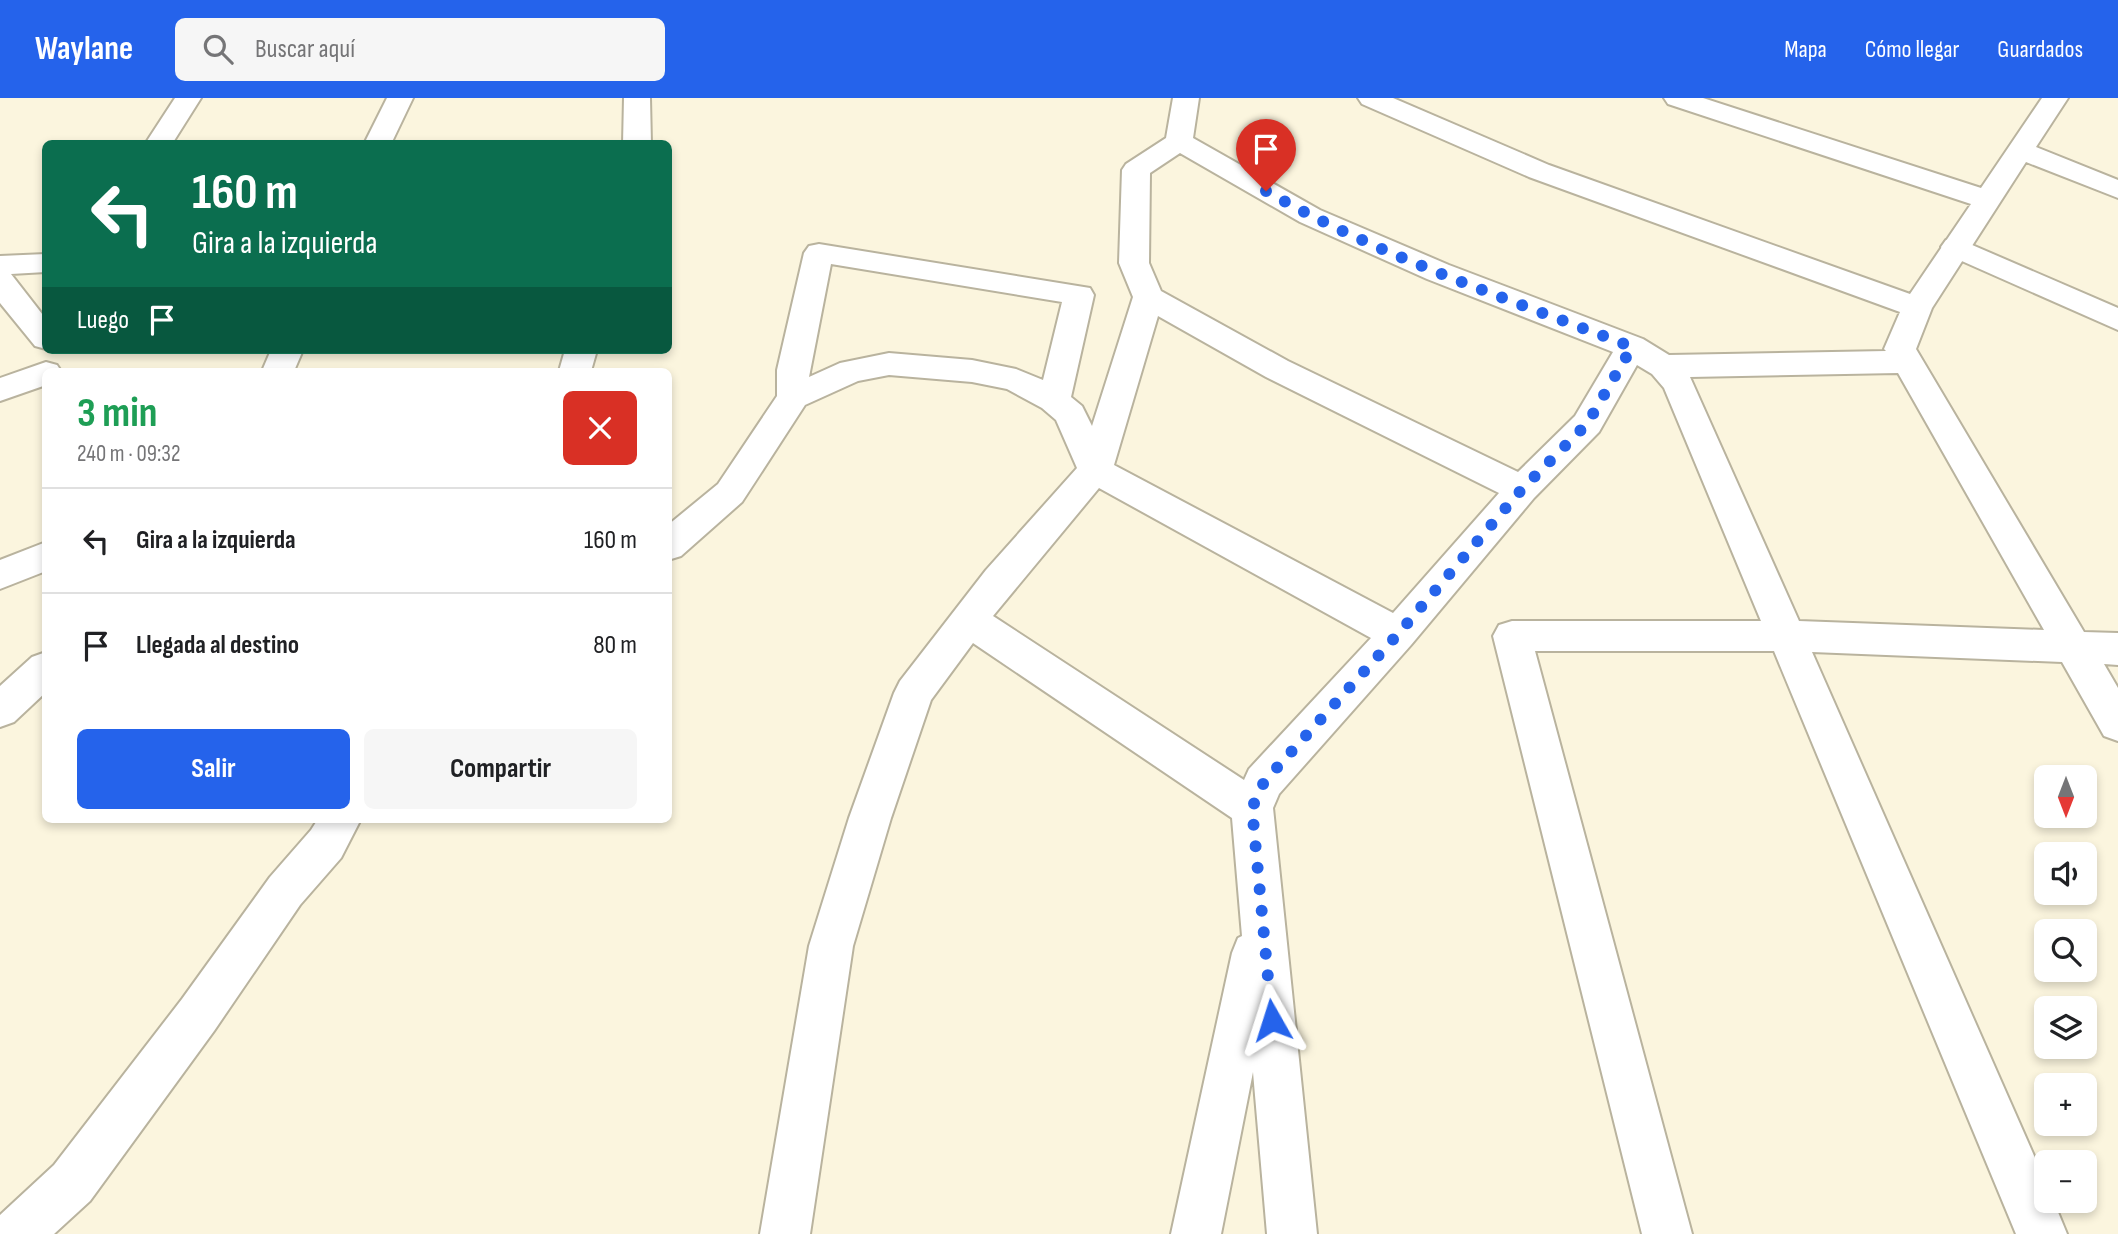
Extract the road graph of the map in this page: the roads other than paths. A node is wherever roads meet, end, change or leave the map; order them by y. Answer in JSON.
{"nodes":[{"id":1,"x":188,"y":98,"type":"edge"},
{"id":2,"x":400,"y":98,"type":"edge"},
{"id":3,"x":637,"y":98,"type":"edge"},
{"id":4,"x":1186,"y":98,"type":"edge"},
{"id":5,"x":1371,"y":98,"type":"edge"},
{"id":6,"x":1677,"y":98,"type":"edge"},
{"id":7,"x":2044,"y":102,"type":"edge"},
{"id":8,"x":161,"y":140,"type":"edge"},
{"id":9,"x":379,"y":140,"type":"edge"},
{"id":10,"x":637,"y":140,"type":"edge"},
{"id":11,"x":1179,"y":141,"type":"junction"},
{"id":12,"x":2022,"y":151,"type":"junction"},
{"id":13,"x":2118,"y":190,"type":"edge"},
{"id":14,"x":1988,"y":200,"type":"junction"},
{"id":15,"x":1956,"y":247,"type":"junction"},
{"id":16,"x":42,"y":263,"type":"edge"},
{"id":17,"x":0,"y":265,"type":"edge"},
{"id":18,"x":0,"y":280,"type":"edge"},
{"id":19,"x":1147,"y":297,"type":"junction"},
{"id":20,"x":1917,"y":307,"type":"junction"},
{"id":21,"x":2113,"y":323,"type":"edge"},
{"id":22,"x":42,"y":335,"type":"edge"},
{"id":23,"x":1632,"y":347,"type":"junction"},
{"id":24,"x":1907,"y":362,"type":"junction"},
{"id":25,"x":1663,"y":366,"type":"junction"},
{"id":26,"x":42,"y":373,"type":"edge"},
{"id":27,"x":0,"y":390,"type":"edge"},
{"id":28,"x":793,"y":397,"type":"junction"},
{"id":29,"x":1054,"y":400,"type":"junction"},
{"id":30,"x":1095,"y":470,"type":"junction"},
{"id":31,"x":1522,"y":489,"type":"junction"},
{"id":32,"x":672,"y":543,"type":"edge"},
{"id":33,"x":42,"y":558,"type":"edge"},
{"id":34,"x":0,"y":575,"type":"edge"},
{"id":35,"x":969,"y":620,"type":"junction"},
{"id":36,"x":1398,"y":634,"type":"junction"},
{"id":37,"x":1788,"y":636,"type":"junction"},
{"id":38,"x":2118,"y":649,"type":"edge"},
{"id":39,"x":2074,"y":650,"type":"junction"},
{"id":40,"x":42,"y":672,"type":"edge"},
{"id":41,"x":0,"y":710,"type":"edge"},
{"id":42,"x":2118,"y":724,"type":"edge"},
{"id":43,"x":1252,"y":808,"type":"junction"},
{"id":44,"x":338,"y":823,"type":"edge"},
{"id":45,"x":1262,"y":913,"type":"junction"},
{"id":46,"x":17,"y":1234,"type":"edge"},
{"id":47,"x":785,"y":1234,"type":"edge"},
{"id":48,"x":1196,"y":1234,"type":"edge"},
{"id":49,"x":1293,"y":1234,"type":"edge"},
{"id":50,"x":1667,"y":1234,"type":"edge"},
{"id":51,"x":2042,"y":1234,"type":"edge"}],
"edges":[{"from":1,"to":8,"type":"street"},
{"from":2,"to":9,"type":"street"},
{"from":3,"to":10,"type":"street"},
{"from":4,"to":11,"type":"street"},
{"from":5,"to":20,"type":"street"},
{"from":6,"to":14,"type":"street"},
{"from":7,"to":12,"type":"street"},
{"from":11,"to":19,"type":"street"},
{"from":11,"to":23,"type":"street"},
{"from":12,"to":13,"type":"street"},
{"from":12,"to":14,"type":"street"},
{"from":14,"to":15,"type":"street"},
{"from":15,"to":20,"type":"street"},
{"from":15,"to":21,"type":"street"},
{"from":16,"to":17,"type":"street"},
{"from":18,"to":22,"type":"street"},
{"from":19,"to":30,"type":"street"},
{"from":19,"to":31,"type":"street"},
{"from":20,"to":24,"type":"street"},
{"from":23,"to":25,"type":"street"},
{"from":23,"to":31,"type":"street"},
{"from":24,"to":25,"type":"street"},
{"from":24,"to":39,"type":"street"},
{"from":25,"to":37,"type":"street"},
{"from":26,"to":27,"type":"street"},
{"from":28,"to":29,"type":"street"},
{"from":28,"to":29,"type":"street"},
{"from":28,"to":32,"type":"street"},
{"from":29,"to":30,"type":"street"},
{"from":30,"to":35,"type":"street"},
{"from":30,"to":36,"type":"street"},
{"from":31,"to":36,"type":"street"},
{"from":33,"to":34,"type":"street"},
{"from":35,"to":43,"type":"street"},
{"from":35,"to":47,"type":"street"},
{"from":36,"to":43,"type":"street"},
{"from":37,"to":39,"type":"street"},
{"from":37,"to":50,"type":"street"},
{"from":37,"to":51,"type":"street"},
{"from":38,"to":39,"type":"street"},
{"from":39,"to":42,"type":"street"},
{"from":40,"to":41,"type":"street"},
{"from":43,"to":45,"type":"street"},
{"from":44,"to":46,"type":"street"},
{"from":45,"to":48,"type":"street"},
{"from":45,"to":49,"type":"street"}]}
